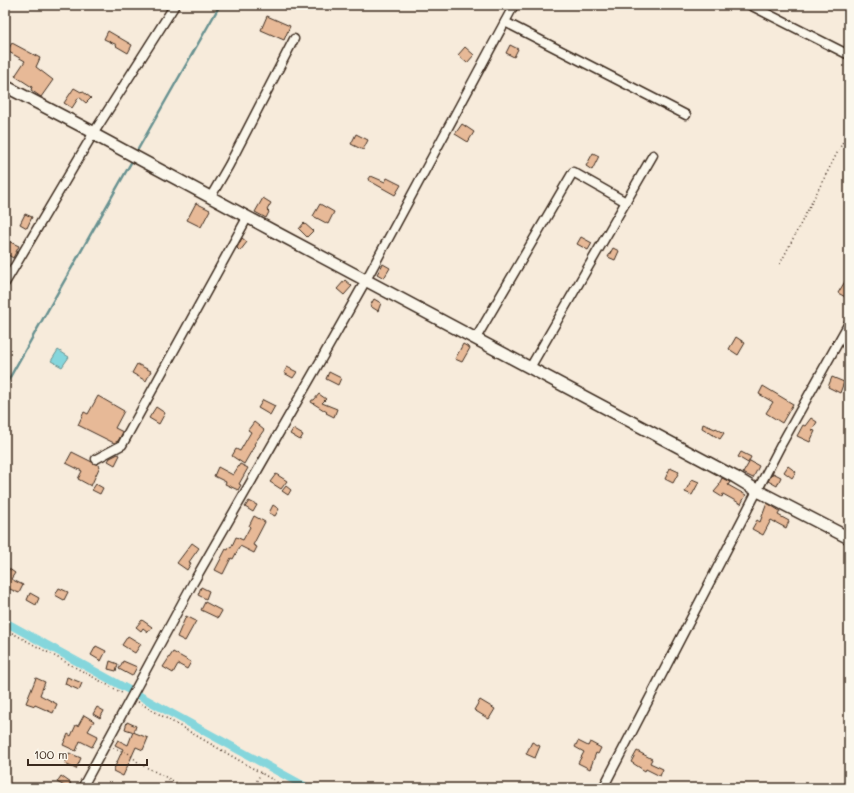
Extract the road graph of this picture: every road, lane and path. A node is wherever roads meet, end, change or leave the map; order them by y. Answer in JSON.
{"nodes":[{"id":1,"x":175,"y":5,"type":"edge"},
{"id":2,"x":514,"y":5,"type":"edge"},
{"id":3,"x":750,"y":5,"type":"edge"},
{"id":4,"x":505,"y":22,"type":"junction"},
{"id":5,"x":294,"y":39,"type":"dead end"},
{"id":6,"x":849,"y":55,"type":"edge"},
{"id":7,"x":5,"y":86,"type":"edge"},
{"id":8,"x":686,"y":115,"type":"dead end"},
{"id":9,"x":849,"y":130,"type":"edge"},
{"id":10,"x":93,"y":134,"type":"junction"},
{"id":11,"x":653,"y":155,"type":"dead end"},
{"id":12,"x":210,"y":198,"type":"junction"},
{"id":13,"x":626,"y":202,"type":"junction"},
{"id":14,"x":247,"y":218,"type":"junction"},
{"id":15,"x":780,"y":264,"type":"dead end"},
{"id":16,"x":366,"y":280,"type":"junction"},
{"id":17,"x":5,"y":283,"type":"edge"},
{"id":18,"x":849,"y":323,"type":"edge"},
{"id":19,"x":476,"y":338,"type":"junction"},
{"id":20,"x":531,"y":366,"type":"junction"},
{"id":21,"x":96,"y":459,"type":"dead end"},
{"id":22,"x":758,"y":490,"type":"junction"},
{"id":23,"x":849,"y":538,"type":"edge"},
{"id":24,"x":5,"y":628,"type":"edge"},
{"id":25,"x":131,"y":698,"type":"junction"},
{"id":26,"x":105,"y":745,"type":"junction"},
{"id":27,"x":261,"y":773,"type":"junction"},
{"id":28,"x":82,"y":788,"type":"edge"},
{"id":29,"x":186,"y":788,"type":"edge"},
{"id":30,"x":253,"y":788,"type":"edge"},
{"id":31,"x":287,"y":788,"type":"edge"},
{"id":32,"x":603,"y":788,"type":"edge"}],
"edges":[{"from":1,"to":10,"type":"street"},
{"from":2,"to":4,"type":"street"},
{"from":3,"to":6,"type":"street"},
{"from":4,"to":8,"type":"street"},
{"from":4,"to":16,"type":"street"},
{"from":5,"to":12,"type":"street"},
{"from":7,"to":10,"type":"street"},
{"from":9,"to":15,"type":"path"},
{"from":10,"to":12,"type":"street"},
{"from":10,"to":17,"type":"street"},
{"from":11,"to":13,"type":"street"},
{"from":12,"to":14,"type":"street"},
{"from":13,"to":19,"type":"street"},
{"from":13,"to":20,"type":"street"},
{"from":14,"to":16,"type":"street"},
{"from":14,"to":21,"type":"street"},
{"from":16,"to":19,"type":"street"},
{"from":16,"to":25,"type":"street"},
{"from":18,"to":22,"type":"street"},
{"from":19,"to":20,"type":"street"},
{"from":20,"to":22,"type":"street"},
{"from":22,"to":23,"type":"street"},
{"from":22,"to":32,"type":"street"},
{"from":24,"to":25,"type":"path"},
{"from":25,"to":26,"type":"street"},
{"from":25,"to":27,"type":"path"},
{"from":26,"to":28,"type":"street"},
{"from":26,"to":29,"type":"path"},
{"from":27,"to":30,"type":"path"},
{"from":27,"to":31,"type":"path"}]}
